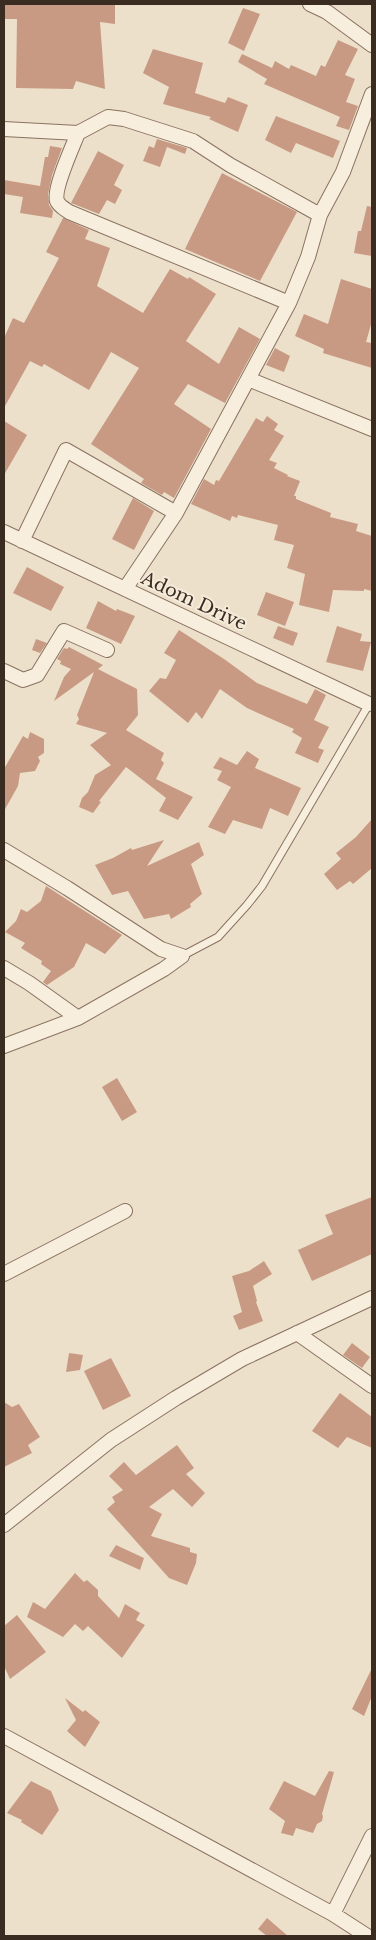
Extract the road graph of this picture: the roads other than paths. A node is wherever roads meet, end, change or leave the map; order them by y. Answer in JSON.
{"nodes":[{"id":1,"x":310,"y":4,"type":"edge"},
{"id":2,"x":372,"y":45,"type":"edge"},
{"id":3,"x":372,"y":94,"type":"edge"},
{"id":4,"x":4,"y":128,"type":"edge"},
{"id":5,"x":78,"y":133,"type":"junction"},
{"id":6,"x":320,"y":215,"type":"junction"},
{"id":7,"x":289,"y":303,"type":"junction"},
{"id":8,"x":248,"y":379,"type":"junction"},
{"id":9,"x":372,"y":429,"type":"edge"},
{"id":10,"x":176,"y":512,"type":"junction"},
{"id":11,"x":4,"y":532,"type":"edge"},
{"id":12,"x":22,"y":541,"type":"junction"},
{"id":13,"x":125,"y":589,"type":"junction"},
{"id":14,"x":107,"y":650,"type":"dead end"},
{"id":15,"x":4,"y":671,"type":"edge"},
{"id":16,"x":370,"y":704,"type":"joint"},
{"id":17,"x":4,"y":850,"type":"edge"},
{"id":18,"x":182,"y":956,"type":"junction"},
{"id":19,"x":4,"y":968,"type":"edge"},
{"id":20,"x":78,"y":1018,"type":"junction"},
{"id":21,"x":4,"y":1046,"type":"edge"},
{"id":22,"x":125,"y":1211,"type":"dead end"},
{"id":23,"x":4,"y":1274,"type":"edge"},
{"id":24,"x":372,"y":1298,"type":"edge"},
{"id":25,"x":297,"y":1333,"type":"junction"},
{"id":26,"x":372,"y":1386,"type":"edge"},
{"id":27,"x":4,"y":1525,"type":"edge"},
{"id":28,"x":4,"y":1736,"type":"edge"},
{"id":29,"x":372,"y":1836,"type":"edge"},
{"id":30,"x":333,"y":1914,"type":"junction"},
{"id":31,"x":367,"y":1936,"type":"edge"}],
"edges":[{"from":1,"to":2,"type":"street"},
{"from":3,"to":6,"type":"street"},
{"from":4,"to":5,"type":"street"},
{"from":5,"to":6,"type":"street"},
{"from":5,"to":7,"type":"street"},
{"from":6,"to":7,"type":"street"},
{"from":7,"to":8,"type":"street"},
{"from":8,"to":9,"type":"street"},
{"from":8,"to":10,"type":"street"},
{"from":10,"to":12,"type":"street"},
{"from":10,"to":13,"type":"street"},
{"from":11,"to":12,"type":"street","name":"Adom Drive"},
{"from":12,"to":13,"type":"street","name":"Adom Drive"},
{"from":13,"to":16,"type":"street","name":"Adom Drive"},
{"from":14,"to":15,"type":"street"},
{"from":16,"to":18,"type":"lane"},
{"from":17,"to":18,"type":"street"},
{"from":18,"to":20,"type":"street"},
{"from":19,"to":20,"type":"street"},
{"from":20,"to":21,"type":"street"},
{"from":22,"to":23,"type":"street"},
{"from":24,"to":25,"type":"street"},
{"from":25,"to":26,"type":"street"},
{"from":25,"to":27,"type":"street"},
{"from":28,"to":30,"type":"street"},
{"from":29,"to":30,"type":"street"},
{"from":30,"to":31,"type":"street"}]}
